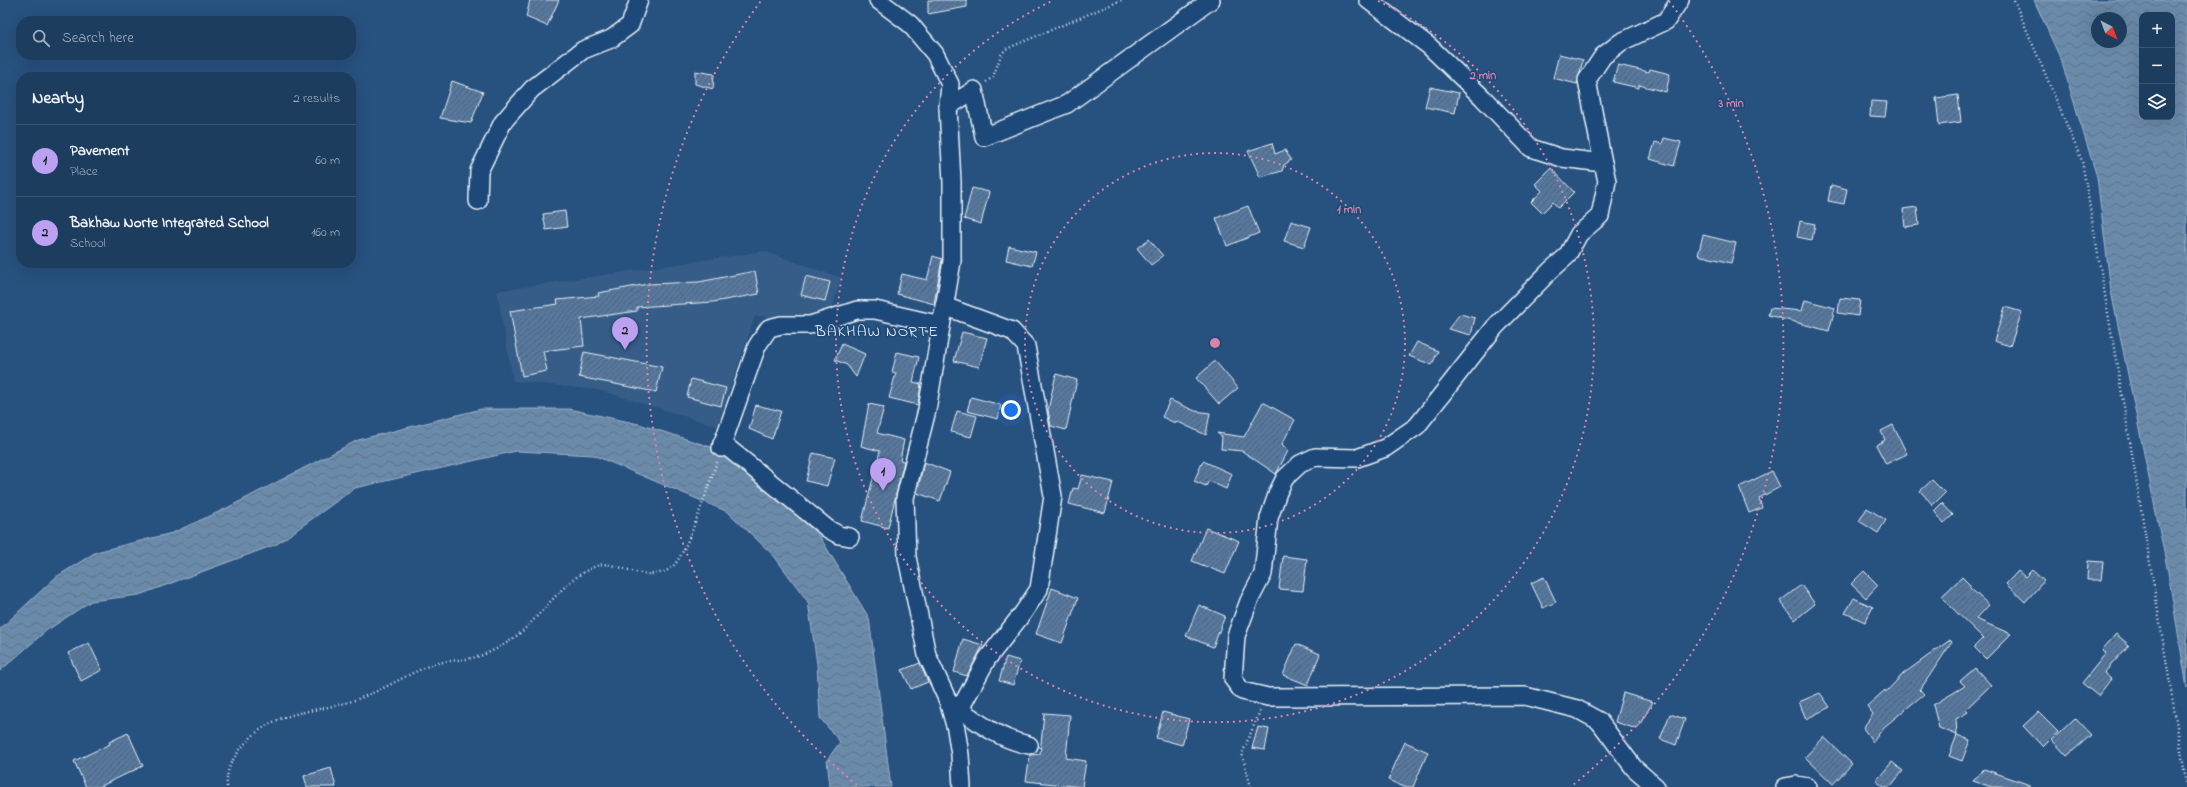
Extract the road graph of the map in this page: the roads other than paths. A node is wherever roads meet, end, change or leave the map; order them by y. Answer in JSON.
{"nodes":[{"id":1,"x":639,"y":0,"type":"edge"},
{"id":2,"x":878,"y":0,"type":"edge"},
{"id":3,"x":1211,"y":0,"type":"edge"},
{"id":4,"x":1368,"y":0,"type":"edge"},
{"id":5,"x":1680,"y":0,"type":"edge"},
{"id":6,"x":948,"y":107,"type":"junction"},
{"id":7,"x":1604,"y":163,"type":"junction"},
{"id":8,"x":478,"y":201,"type":"dead end"},
{"id":9,"x":944,"y":306,"type":"junction"},
{"id":10,"x":941,"y":325,"type":"junction"},
{"id":11,"x":850,"y":536,"type":"dead end"},
{"id":12,"x":954,"y":705,"type":"junction"},
{"id":13,"x":1029,"y":745,"type":"dead end"},
{"id":14,"x":962,"y":787,"type":"edge"},
{"id":15,"x":1656,"y":787,"type":"edge"},
{"id":16,"x":1785,"y":787,"type":"edge"},
{"id":17,"x":1808,"y":787,"type":"edge"}],
"edges":[{"from":1,"to":8,"type":"street"},
{"from":2,"to":6,"type":"street"},
{"from":3,"to":6,"type":"street"},
{"from":4,"to":7,"type":"street"},
{"from":5,"to":7,"type":"street"},
{"from":6,"to":9,"type":"street"},
{"from":7,"to":15,"type":"street"},
{"from":9,"to":10,"type":"street"},
{"from":9,"to":12,"type":"street"},
{"from":10,"to":11,"type":"street"},
{"from":10,"to":12,"type":"street"},
{"from":12,"to":13,"type":"street"},
{"from":12,"to":14,"type":"street"},
{"from":16,"to":17,"type":"street"}]}
